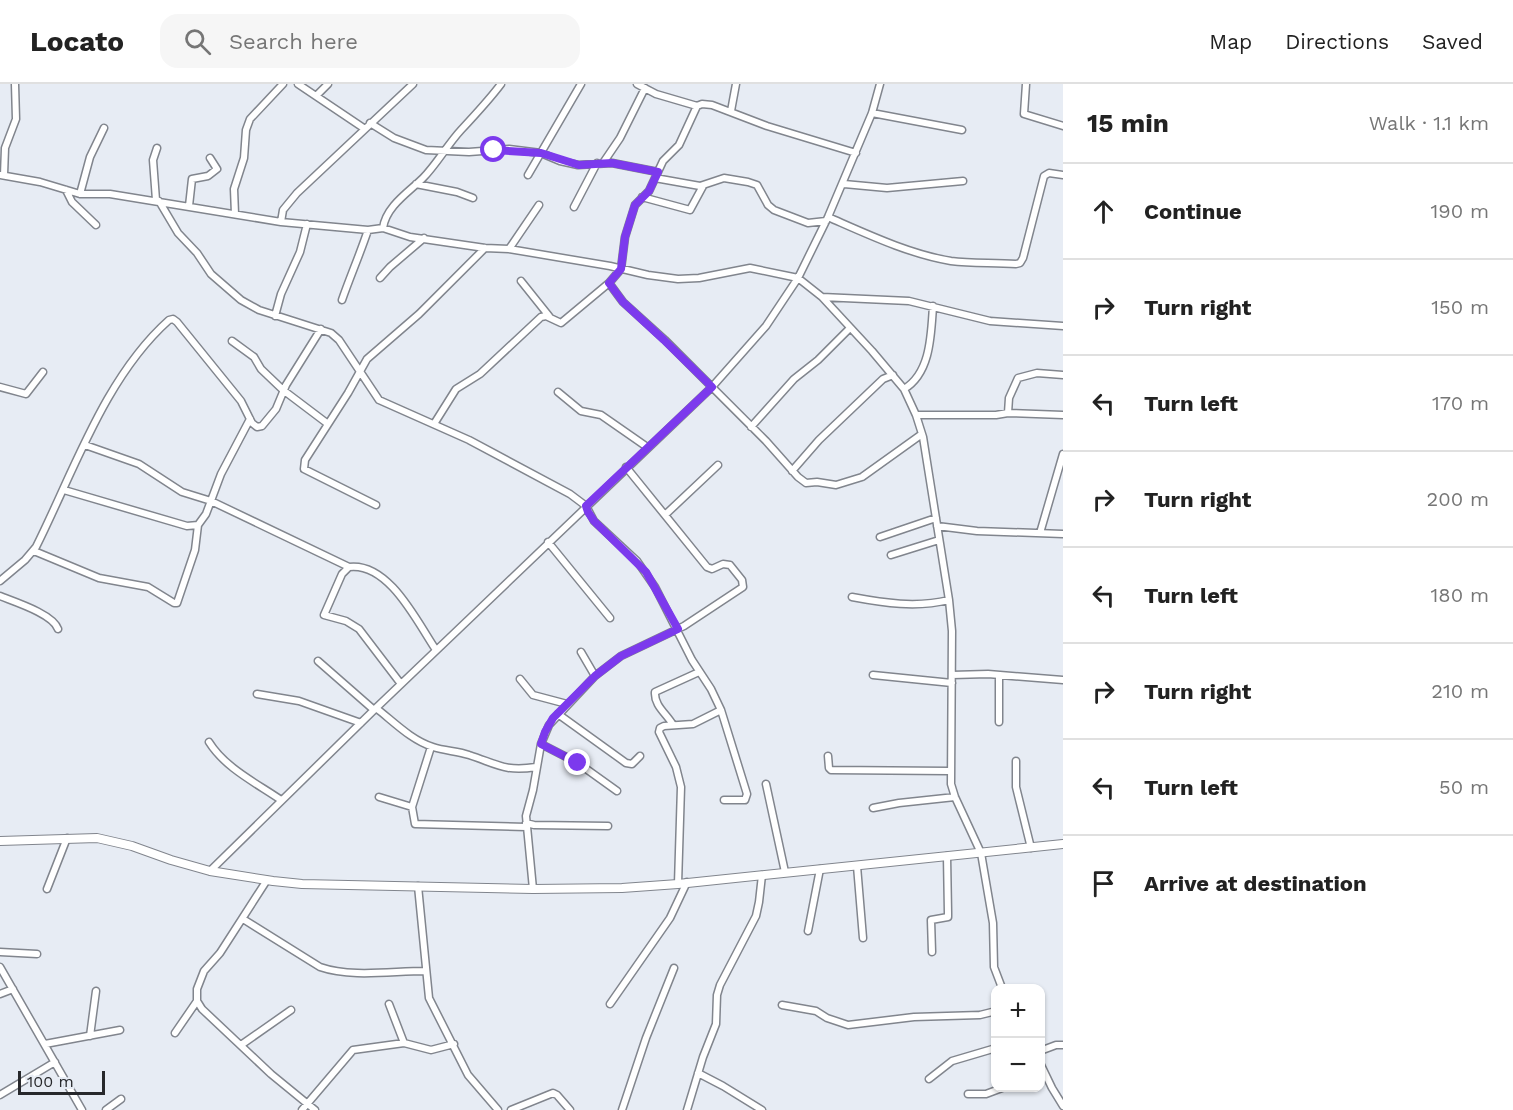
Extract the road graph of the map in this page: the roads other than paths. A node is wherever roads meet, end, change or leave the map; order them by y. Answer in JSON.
{"nodes":[{"id":1,"x":15,"y":84,"type":"edge"},
{"id":2,"x":283,"y":84,"type":"edge"},
{"id":3,"x":298,"y":84,"type":"edge"},
{"id":4,"x":328,"y":84,"type":"edge"},
{"id":5,"x":413,"y":84,"type":"edge"},
{"id":6,"x":501,"y":84,"type":"edge"},
{"id":7,"x":581,"y":84,"type":"edge"},
{"id":8,"x":636,"y":84,"type":"edge"},
{"id":9,"x":736,"y":84,"type":"edge"},
{"id":10,"x":880,"y":84,"type":"edge"},
{"id":11,"x":1026,"y":84,"type":"edge"},
{"id":12,"x":645,"y":88,"type":"junction"},
{"id":13,"x":316,"y":96,"type":"junction"},
{"id":14,"x":697,"y":106,"type":"junction"},
{"id":15,"x":731,"y":111,"type":"junction"},
{"id":16,"x":872,"y":113,"type":"junction"},
{"id":17,"x":370,"y":123,"type":"junction"},
{"id":18,"x":1063,"y":126,"type":"edge"},
{"id":19,"x":104,"y":128,"type":"dead end"},
{"id":20,"x":365,"y":129,"type":"junction"},
{"id":21,"x":962,"y":130,"type":"dead end"},
{"id":22,"x":157,"y":148,"type":"dead end"},
{"id":23,"x":443,"y":152,"type":"junction"},
{"id":24,"x":541,"y":153,"type":"junction"},
{"id":25,"x":856,"y":153,"type":"junction"},
{"id":26,"x":210,"y":158,"type":"dead end"},
{"id":27,"x":600,"y":163,"type":"junction"},
{"id":28,"x":2,"y":175,"type":"edge"},
{"id":29,"x":528,"y":175,"type":"dead end"},
{"id":30,"x":657,"y":175,"type":"junction"},
{"id":31,"x":1063,"y":175,"type":"edge"},
{"id":32,"x":963,"y":180,"type":"dead end"},
{"id":33,"x":416,"y":184,"type":"junction"},
{"id":34,"x":844,"y":184,"type":"junction"},
{"id":35,"x":703,"y":186,"type":"junction"},
{"id":36,"x":66,"y":190,"type":"junction"},
{"id":37,"x":80,"y":194,"type":"junction"},
{"id":38,"x":642,"y":196,"type":"junction"},
{"id":39,"x":473,"y":198,"type":"dead end"},
{"id":40,"x":158,"y":200,"type":"junction"},
{"id":41,"x":189,"y":206,"type":"junction"},
{"id":42,"x":539,"y":206,"type":"dead end"},
{"id":43,"x":574,"y":207,"type":"dead end"},
{"id":44,"x":235,"y":214,"type":"junction"},
{"id":45,"x":827,"y":219,"type":"junction"},
{"id":46,"x":281,"y":222,"type":"junction"},
{"id":47,"x":307,"y":224,"type":"junction"},
{"id":48,"x":96,"y":225,"type":"dead end"},
{"id":49,"x":383,"y":228,"type":"junction"},
{"id":50,"x":368,"y":230,"type":"junction"},
{"id":51,"x":424,"y":238,"type":"junction"},
{"id":52,"x":485,"y":248,"type":"junction"},
{"id":53,"x":509,"y":249,"type":"junction"},
{"id":54,"x":621,"y":269,"type":"junction"},
{"id":55,"x":798,"y":278,"type":"junction"},
{"id":56,"x":380,"y":279,"type":"dead end"},
{"id":57,"x":521,"y":282,"type":"dead end"},
{"id":58,"x":609,"y":283,"type":"junction"},
{"id":59,"x":822,"y":297,"type":"junction"},
{"id":60,"x":342,"y":300,"type":"dead end"},
{"id":61,"x":933,"y":306,"type":"junction"},
{"id":62,"x":275,"y":316,"type":"junction"},
{"id":63,"x":549,"y":317,"type":"junction"},
{"id":64,"x":1063,"y":326,"type":"edge"},
{"id":65,"x":850,"y":328,"type":"junction"},
{"id":66,"x":321,"y":329,"type":"junction"},
{"id":67,"x":232,"y":341,"type":"dead end"},
{"id":68,"x":367,"y":359,"type":"junction"},
{"id":69,"x":353,"y":360,"type":"junction"},
{"id":70,"x":886,"y":367,"type":"junction"},
{"id":71,"x":43,"y":372,"type":"dead end"},
{"id":72,"x":360,"y":372,"type":"junction"},
{"id":73,"x":893,"y":375,"type":"junction"},
{"id":74,"x":1063,"y":375,"type":"edge"},
{"id":75,"x":884,"y":378,"type":"junction"},
{"id":76,"x":0,"y":387,"type":"edge"},
{"id":77,"x":712,"y":387,"type":"junction"},
{"id":78,"x":904,"y":389,"type":"junction"},
{"id":79,"x":283,"y":390,"type":"junction"},
{"id":80,"x":558,"y":392,"type":"dead end"},
{"id":81,"x":1008,"y":413,"type":"junction"},
{"id":82,"x":916,"y":415,"type":"junction"},
{"id":83,"x":1063,"y":415,"type":"edge"},
{"id":84,"x":250,"y":419,"type":"junction"},
{"id":85,"x":328,"y":424,"type":"junction"},
{"id":86,"x":434,"y":424,"type":"junction"},
{"id":87,"x":750,"y":427,"type":"junction"},
{"id":88,"x":922,"y":434,"type":"junction"},
{"id":89,"x":85,"y":445,"type":"junction"},
{"id":90,"x":647,"y":447,"type":"junction"},
{"id":91,"x":1063,"y":454,"type":"edge"},
{"id":92,"x":718,"y":465,"type":"dead end"},
{"id":93,"x":626,"y":467,"type":"junction"},
{"id":94,"x":792,"y":471,"type":"junction"},
{"id":95,"x":64,"y":490,"type":"junction"},
{"id":96,"x":211,"y":501,"type":"junction"},
{"id":97,"x":376,"y":505,"type":"dead end"},
{"id":98,"x":586,"y":506,"type":"junction"},
{"id":99,"x":666,"y":514,"type":"junction"},
{"id":100,"x":936,"y":518,"type":"junction"},
{"id":101,"x":198,"y":525,"type":"junction"},
{"id":102,"x":937,"y":526,"type":"junction"},
{"id":103,"x":1040,"y":532,"type":"junction"},
{"id":104,"x":1063,"y":534,"type":"edge"},
{"id":105,"x":880,"y":537,"type":"dead end"},
{"id":106,"x":939,"y":540,"type":"junction"},
{"id":107,"x":548,"y":542,"type":"junction"},
{"id":108,"x":33,"y":551,"type":"junction"},
{"id":109,"x":891,"y":555,"type":"dead end"},
{"id":110,"x":349,"y":567,"type":"junction"},
{"id":111,"x":0,"y":581,"type":"edge"},
{"id":112,"x":0,"y":596,"type":"edge"},
{"id":113,"x":852,"y":597,"type":"dead end"},
{"id":114,"x":949,"y":600,"type":"junction"},
{"id":115,"x":610,"y":618,"type":"dead end"},
{"id":116,"x":58,"y":629,"type":"dead end"},
{"id":117,"x":678,"y":629,"type":"junction"},
{"id":118,"x":436,"y":650,"type":"junction"},
{"id":119,"x":581,"y":652,"type":"dead end"},
{"id":120,"x":318,"y":661,"type":"dead end"},
{"id":121,"x":699,"y":672,"type":"junction"},
{"id":122,"x":873,"y":675,"type":"dead end"},
{"id":123,"x":952,"y":675,"type":"junction"},
{"id":124,"x":999,"y":675,"type":"junction"},
{"id":125,"x":595,"y":676,"type":"junction"},
{"id":126,"x":520,"y":679,"type":"dead end"},
{"id":127,"x":1063,"y":680,"type":"edge"},
{"id":128,"x":952,"y":683,"type":"junction"},
{"id":129,"x":401,"y":684,"type":"junction"},
{"id":130,"x":257,"y":694,"type":"dead end"},
{"id":131,"x":567,"y":704,"type":"junction"},
{"id":132,"x":375,"y":709,"type":"junction"},
{"id":133,"x":721,"y":710,"type":"junction"},
{"id":134,"x":558,"y":714,"type":"junction"},
{"id":135,"x":999,"y":722,"type":"dead end"},
{"id":136,"x":361,"y":723,"type":"junction"},
{"id":137,"x":673,"y":725,"type":"junction"},
{"id":138,"x":209,"y":742,"type":"dead end"},
{"id":139,"x":541,"y":744,"type":"junction"},
{"id":140,"x":431,"y":747,"type":"junction"},
{"id":141,"x":640,"y":756,"type":"dead end"},
{"id":142,"x":828,"y":756,"type":"dead end"},
{"id":143,"x":1016,"y":761,"type":"dead end"},
{"id":144,"x":536,"y":767,"type":"junction"},
{"id":145,"x":949,"y":771,"type":"junction"},
{"id":146,"x":765,"y":784,"type":"dead end"},
{"id":147,"x":617,"y":790,"type":"dead end"},
{"id":148,"x":379,"y":797,"type":"dead end"},
{"id":149,"x":955,"y":797,"type":"junction"},
{"id":150,"x":724,"y":800,"type":"dead end"},
{"id":151,"x":281,"y":801,"type":"junction"},
{"id":152,"x":412,"y":807,"type":"junction"},
{"id":153,"x":873,"y":808,"type":"dead end"},
{"id":154,"x":608,"y":826,"type":"dead end"},
{"id":155,"x":526,"y":827,"type":"junction"},
{"id":156,"x":67,"y":838,"type":"junction"},
{"id":157,"x":0,"y":841,"type":"edge"},
{"id":158,"x":1063,"y":844,"type":"edge"},
{"id":159,"x":1031,"y":848,"type":"junction"},
{"id":160,"x":981,"y":853,"type":"junction"},
{"id":161,"x":947,"y":856,"type":"junction"},
{"id":162,"x":857,"y":866,"type":"junction"},
{"id":163,"x":820,"y":869,"type":"junction"},
{"id":164,"x":210,"y":871,"type":"junction"},
{"id":165,"x":785,"y":872,"type":"junction"},
{"id":166,"x":762,"y":875,"type":"junction"},
{"id":167,"x":267,"y":880,"type":"junction"},
{"id":168,"x":687,"y":882,"type":"junction"},
{"id":169,"x":678,"y":884,"type":"junction"},
{"id":170,"x":418,"y":886,"type":"junction"},
{"id":171,"x":47,"y":889,"type":"dead end"},
{"id":172,"x":533,"y":889,"type":"junction"},
{"id":173,"x":243,"y":919,"type":"junction"},
{"id":174,"x":808,"y":931,"type":"dead end"},
{"id":175,"x":863,"y":938,"type":"dead end"},
{"id":176,"x":0,"y":951,"type":"edge"},
{"id":177,"x":932,"y":952,"type":"dead end"},
{"id":178,"x":37,"y":954,"type":"dead end"},
{"id":179,"x":0,"y":967,"type":"edge"},
{"id":180,"x":674,"y":968,"type":"dead end"},
{"id":181,"x":425,"y":971,"type":"junction"},
{"id":182,"x":1000,"y":984,"type":"edge"},
{"id":183,"x":13,"y":989,"type":"junction"},
{"id":184,"x":96,"y":991,"type":"dead end"},
{"id":185,"x":0,"y":994,"type":"edge"},
{"id":186,"x":197,"y":1001,"type":"junction"},
{"id":187,"x":388,"y":1004,"type":"dead end"},
{"id":188,"x":610,"y":1004,"type":"dead end"},
{"id":189,"x":782,"y":1005,"type":"dead end"},
{"id":190,"x":291,"y":1010,"type":"dead end"},
{"id":191,"x":991,"y":1012,"type":"edge"},
{"id":192,"x":120,"y":1030,"type":"dead end"},
{"id":193,"x":175,"y":1033,"type":"dead end"},
{"id":194,"x":90,"y":1036,"type":"junction"},
{"id":195,"x":404,"y":1043,"type":"junction"},
{"id":196,"x":45,"y":1044,"type":"junction"},
{"id":197,"x":454,"y":1044,"type":"junction"},
{"id":198,"x":241,"y":1045,"type":"junction"},
{"id":199,"x":1063,"y":1045,"type":"edge"},
{"id":200,"x":991,"y":1049,"type":"edge"},
{"id":201,"x":1045,"y":1050,"type":"edge"},
{"id":202,"x":55,"y":1062,"type":"junction"},
{"id":203,"x":698,"y":1073,"type":"junction"},
{"id":204,"x":1045,"y":1076,"type":"edge"},
{"id":205,"x":929,"y":1079,"type":"dead end"},
{"id":206,"x":991,"y":1092,"type":"edge"},
{"id":207,"x":968,"y":1094,"type":"dead end"},
{"id":208,"x":0,"y":1095,"type":"edge"},
{"id":209,"x":121,"y":1099,"type":"dead end"},
{"id":210,"x":1063,"y":1106,"type":"edge"},
{"id":211,"x":304,"y":1107,"type":"edge"},
{"id":212,"x":82,"y":1110,"type":"edge"},
{"id":213,"x":106,"y":1110,"type":"edge"},
{"id":214,"x":315,"y":1110,"type":"edge"},
{"id":215,"x":498,"y":1110,"type":"edge"},
{"id":216,"x":512,"y":1110,"type":"edge"},
{"id":217,"x":570,"y":1110,"type":"edge"},
{"id":218,"x":622,"y":1110,"type":"edge"},
{"id":219,"x":687,"y":1110,"type":"edge"},
{"id":220,"x":762,"y":1110,"type":"edge"}],
"edges":[{"from":1,"to":28,"type":"street"},
{"from":2,"to":44,"type":"street"},
{"from":3,"to":13,"type":"street"},
{"from":4,"to":13,"type":"street"},
{"from":5,"to":17,"type":"street"},
{"from":6,"to":23,"type":"street"},
{"from":7,"to":24,"type":"street"},
{"from":8,"to":12,"type":"street"},
{"from":9,"to":15,"type":"street"},
{"from":10,"to":16,"type":"street"},
{"from":11,"to":18,"type":"street"},
{"from":12,"to":14,"type":"street"},
{"from":12,"to":27,"type":"street"},
{"from":13,"to":20,"type":"street"},
{"from":14,"to":15,"type":"street"},
{"from":14,"to":30,"type":"street"},
{"from":15,"to":25,"type":"street"},
{"from":16,"to":21,"type":"street"},
{"from":16,"to":25,"type":"street"},
{"from":17,"to":20,"type":"street"},
{"from":17,"to":23,"type":"street"},
{"from":19,"to":37,"type":"street"},
{"from":20,"to":46,"type":"street"},
{"from":22,"to":40,"type":"street"},
{"from":23,"to":24,"type":"street"},
{"from":23,"to":33,"type":"street"},
{"from":24,"to":27,"type":"street"},
{"from":24,"to":29,"type":"street"},
{"from":25,"to":34,"type":"street"},
{"from":26,"to":41,"type":"street"},
{"from":27,"to":30,"type":"street"},
{"from":27,"to":43,"type":"street"},
{"from":28,"to":36,"type":"street"},
{"from":30,"to":35,"type":"street"},
{"from":30,"to":38,"type":"street"},
{"from":31,"to":45,"type":"street"},
{"from":32,"to":34,"type":"street"},
{"from":33,"to":39,"type":"street"},
{"from":33,"to":49,"type":"street"},
{"from":34,"to":45,"type":"street"},
{"from":35,"to":38,"type":"street"},
{"from":35,"to":45,"type":"street"},
{"from":36,"to":37,"type":"street"},
{"from":36,"to":48,"type":"street"},
{"from":37,"to":40,"type":"street"},
{"from":38,"to":54,"type":"street"},
{"from":40,"to":41,"type":"street"},
{"from":40,"to":62,"type":"street"},
{"from":41,"to":44,"type":"street"},
{"from":42,"to":53,"type":"street"},
{"from":44,"to":46,"type":"street"},
{"from":45,"to":55,"type":"street"},
{"from":46,"to":47,"type":"street"},
{"from":47,"to":50,"type":"street"},
{"from":47,"to":62,"type":"street"},
{"from":49,"to":50,"type":"street"},
{"from":49,"to":51,"type":"street"},
{"from":50,"to":60,"type":"street"},
{"from":51,"to":52,"type":"street"},
{"from":51,"to":56,"type":"street"},
{"from":52,"to":53,"type":"street"},
{"from":52,"to":68,"type":"street"},
{"from":53,"to":54,"type":"street"},
{"from":54,"to":55,"type":"street"},
{"from":54,"to":58,"type":"street"},
{"from":55,"to":59,"type":"street"},
{"from":55,"to":77,"type":"street"},
{"from":57,"to":63,"type":"street"},
{"from":58,"to":63,"type":"street"},
{"from":58,"to":77,"type":"street"},
{"from":59,"to":61,"type":"street"},
{"from":59,"to":65,"type":"street"},
{"from":61,"to":64,"type":"street"},
{"from":61,"to":78,"type":"street"},
{"from":62,"to":66,"type":"street"},
{"from":63,"to":86,"type":"street"},
{"from":65,"to":70,"type":"street"},
{"from":65,"to":87,"type":"street"},
{"from":66,"to":69,"type":"street"},
{"from":66,"to":79,"type":"street"},
{"from":67,"to":79,"type":"street"},
{"from":68,"to":69,"type":"street"},
{"from":68,"to":72,"type":"street"},
{"from":69,"to":72,"type":"street"},
{"from":70,"to":73,"type":"street"},
{"from":70,"to":75,"type":"street"},
{"from":71,"to":76,"type":"street"},
{"from":72,"to":85,"type":"street"},
{"from":72,"to":86,"type":"street"},
{"from":73,"to":75,"type":"street"},
{"from":73,"to":78,"type":"street"},
{"from":74,"to":81,"type":"street"},
{"from":75,"to":94,"type":"street"},
{"from":77,"to":87,"type":"street"},
{"from":77,"to":90,"type":"street"},
{"from":78,"to":82,"type":"street"},
{"from":79,"to":84,"type":"street"},
{"from":79,"to":85,"type":"street"},
{"from":80,"to":90,"type":"street"},
{"from":81,"to":82,"type":"street"},
{"from":81,"to":83,"type":"street"},
{"from":82,"to":88,"type":"street"},
{"from":84,"to":89,"type":"street"},
{"from":84,"to":96,"type":"street"},
{"from":85,"to":97,"type":"street"},
{"from":86,"to":98,"type":"street"},
{"from":87,"to":94,"type":"street"},
{"from":88,"to":94,"type":"street"},
{"from":88,"to":100,"type":"street"},
{"from":89,"to":95,"type":"street"},
{"from":89,"to":96,"type":"street"},
{"from":90,"to":93,"type":"street"},
{"from":91,"to":103,"type":"street"},
{"from":92,"to":99,"type":"street"},
{"from":93,"to":98,"type":"street"},
{"from":93,"to":99,"type":"street"},
{"from":95,"to":101,"type":"street"},
{"from":95,"to":108,"type":"street"},
{"from":96,"to":101,"type":"street"},
{"from":96,"to":110,"type":"street"},
{"from":98,"to":107,"type":"street"},
{"from":98,"to":117,"type":"street"},
{"from":99,"to":117,"type":"street"},
{"from":100,"to":102,"type":"street"},
{"from":100,"to":105,"type":"street"},
{"from":101,"to":108,"type":"street"},
{"from":102,"to":103,"type":"street"},
{"from":102,"to":106,"type":"street"},
{"from":103,"to":104,"type":"street"},
{"from":106,"to":109,"type":"street"},
{"from":106,"to":114,"type":"street"},
{"from":107,"to":115,"type":"street"},
{"from":107,"to":118,"type":"street"},
{"from":108,"to":111,"type":"street"},
{"from":110,"to":118,"type":"street"},
{"from":110,"to":129,"type":"street"},
{"from":112,"to":116,"type":"street"},
{"from":113,"to":114,"type":"street"},
{"from":114,"to":123,"type":"street"},
{"from":117,"to":121,"type":"street"},
{"from":117,"to":125,"type":"street"},
{"from":118,"to":129,"type":"street"},
{"from":119,"to":125,"type":"street"},
{"from":120,"to":132,"type":"street"},
{"from":121,"to":133,"type":"street"},
{"from":121,"to":137,"type":"street"},
{"from":122,"to":128,"type":"street"},
{"from":123,"to":124,"type":"street"},
{"from":123,"to":128,"type":"street"},
{"from":124,"to":127,"type":"street"},
{"from":124,"to":135,"type":"street"},
{"from":125,"to":131,"type":"street"},
{"from":126,"to":131,"type":"street"},
{"from":128,"to":145,"type":"street"},
{"from":129,"to":132,"type":"street"},
{"from":130,"to":136,"type":"street"},
{"from":131,"to":134,"type":"street"},
{"from":132,"to":136,"type":"street"},
{"from":132,"to":140,"type":"street"},
{"from":133,"to":137,"type":"street"},
{"from":133,"to":150,"type":"street"},
{"from":134,"to":139,"type":"street"},
{"from":134,"to":141,"type":"street"},
{"from":136,"to":151,"type":"street"},
{"from":137,"to":169,"type":"street"},
{"from":138,"to":151,"type":"street"},
{"from":139,"to":144,"type":"street"},
{"from":139,"to":147,"type":"street"},
{"from":140,"to":144,"type":"street"},
{"from":140,"to":152,"type":"street"},
{"from":142,"to":145,"type":"street"},
{"from":143,"to":159,"type":"street"},
{"from":144,"to":155,"type":"street"},
{"from":145,"to":149,"type":"street"},
{"from":146,"to":165,"type":"street"},
{"from":148,"to":152,"type":"street"},
{"from":149,"to":153,"type":"street"},
{"from":149,"to":160,"type":"street"},
{"from":151,"to":164,"type":"street"},
{"from":152,"to":155,"type":"street"},
{"from":154,"to":155,"type":"street"},
{"from":155,"to":172,"type":"street"},
{"from":156,"to":157,"type":"street"},
{"from":156,"to":164,"type":"street"},
{"from":156,"to":171,"type":"street"},
{"from":158,"to":159,"type":"street"},
{"from":159,"to":160,"type":"street"},
{"from":160,"to":161,"type":"street"},
{"from":160,"to":182,"type":"street"},
{"from":161,"to":162,"type":"street"},
{"from":161,"to":177,"type":"street"},
{"from":162,"to":163,"type":"street"},
{"from":162,"to":175,"type":"street"},
{"from":163,"to":165,"type":"street"},
{"from":163,"to":174,"type":"street"},
{"from":164,"to":167,"type":"street"},
{"from":165,"to":166,"type":"street"},
{"from":166,"to":168,"type":"street"},
{"from":166,"to":203,"type":"street"},
{"from":167,"to":170,"type":"street"},
{"from":167,"to":173,"type":"street"},
{"from":168,"to":169,"type":"street"},
{"from":168,"to":188,"type":"street"},
{"from":169,"to":172,"type":"street"},
{"from":170,"to":172,"type":"street"},
{"from":170,"to":181,"type":"street"},
{"from":173,"to":181,"type":"street"},
{"from":173,"to":186,"type":"street"},
{"from":176,"to":178,"type":"street"},
{"from":179,"to":183,"type":"street"},
{"from":180,"to":218,"type":"street"},
{"from":181,"to":197,"type":"street"},
{"from":183,"to":185,"type":"street"},
{"from":183,"to":196,"type":"street"},
{"from":184,"to":194,"type":"street"},
{"from":186,"to":193,"type":"street"},
{"from":186,"to":198,"type":"street"},
{"from":187,"to":195,"type":"street"},
{"from":189,"to":191,"type":"street"},
{"from":190,"to":198,"type":"street"},
{"from":192,"to":194,"type":"street"},
{"from":194,"to":196,"type":"street"},
{"from":195,"to":197,"type":"street"},
{"from":195,"to":211,"type":"street"},
{"from":196,"to":202,"type":"street"},
{"from":197,"to":215,"type":"street"},
{"from":198,"to":211,"type":"street"},
{"from":199,"to":201,"type":"street"},
{"from":200,"to":205,"type":"street"},
{"from":202,"to":208,"type":"street"},
{"from":202,"to":212,"type":"street"},
{"from":203,"to":219,"type":"street"},
{"from":203,"to":220,"type":"street"},
{"from":204,"to":210,"type":"street"},
{"from":206,"to":207,"type":"street"},
{"from":209,"to":213,"type":"street"},
{"from":211,"to":214,"type":"street"},
{"from":216,"to":217,"type":"street"}]}
